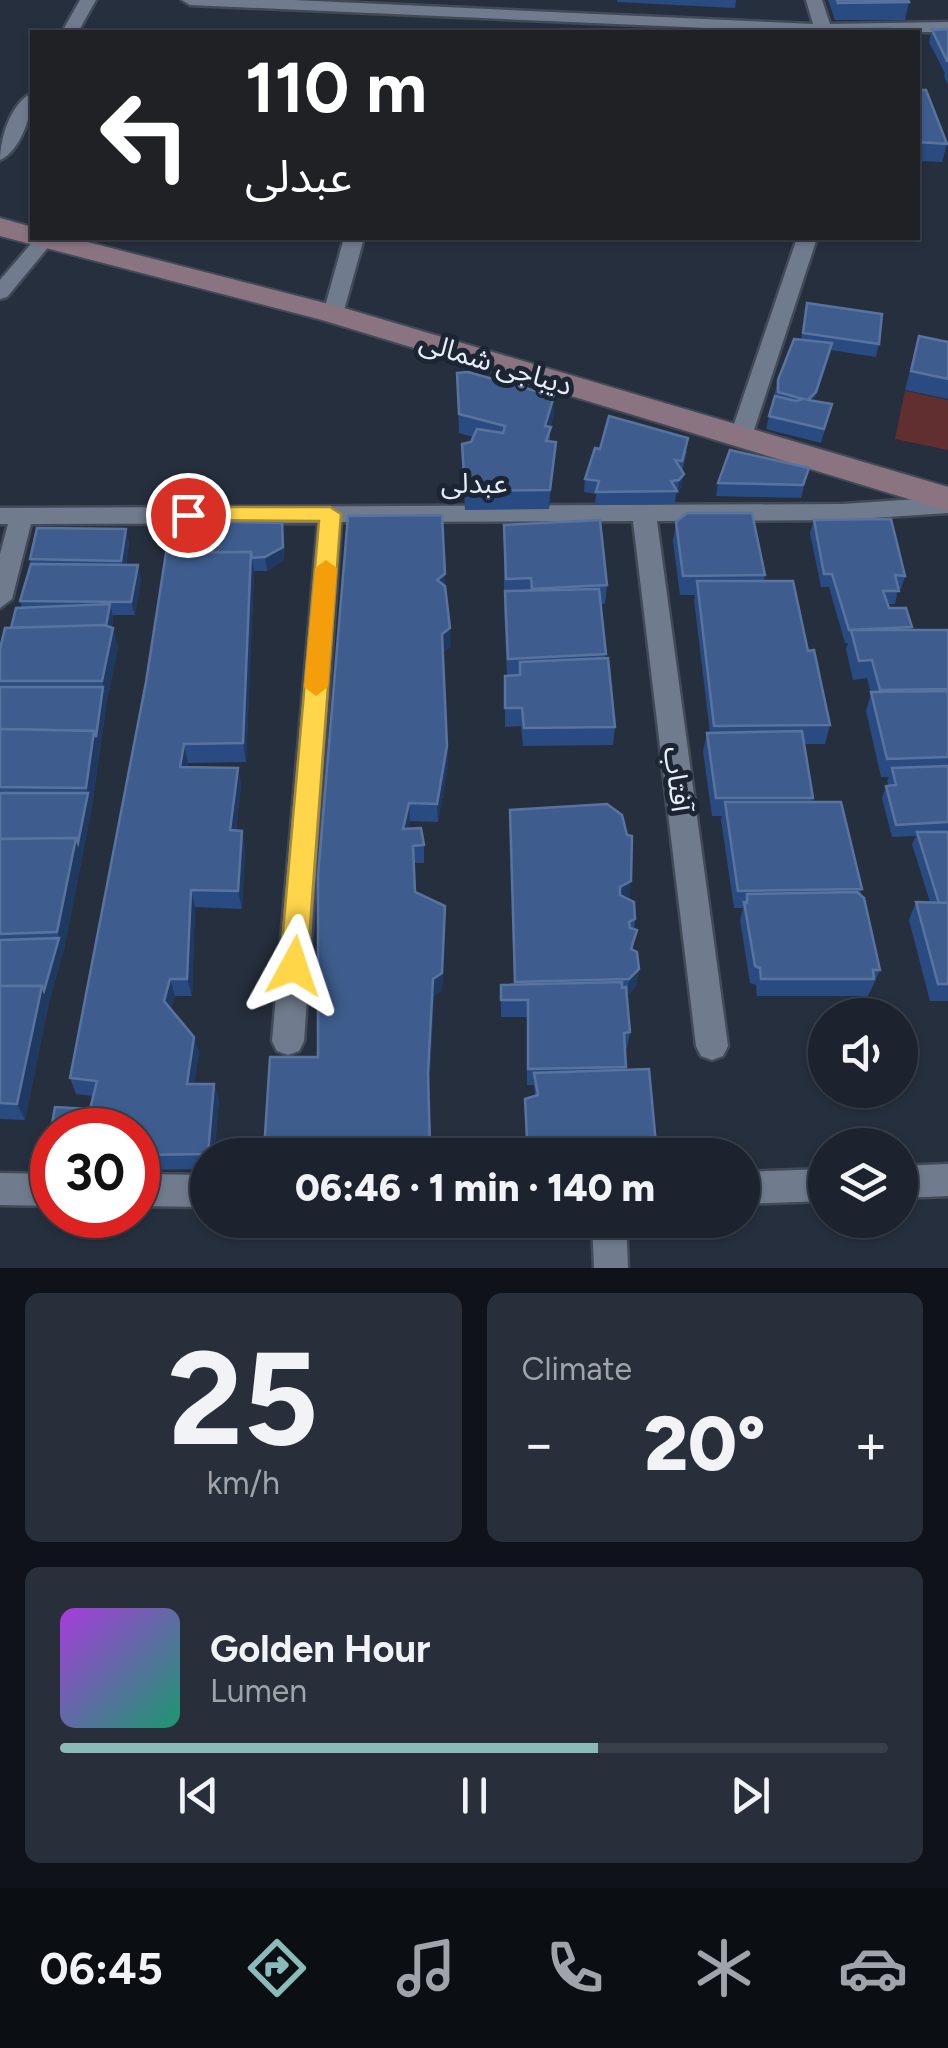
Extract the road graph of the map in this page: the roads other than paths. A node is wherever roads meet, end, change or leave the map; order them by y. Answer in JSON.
{"nodes":[{"id":1,"x":88,"y":0,"type":"edge"},
{"id":2,"x":190,"y":0,"type":"edge"},
{"id":3,"x":814,"y":0,"type":"edge"},
{"id":4,"x":419,"y":5,"type":"edge"},
{"id":5,"x":948,"y":27,"type":"edge"},
{"id":6,"x":71,"y":30,"type":"edge"},
{"id":7,"x":413,"y":30,"type":"edge"},
{"id":8,"x":808,"y":30,"type":"edge"},
{"id":9,"x":824,"y":30,"type":"edge"},
{"id":10,"x":855,"y":30,"type":"edge"},
{"id":11,"x":30,"y":102,"type":"edge"},
{"id":12,"x":0,"y":155,"type":"edge"},
{"id":13,"x":0,"y":227,"type":"edge"},
{"id":14,"x":30,"y":235,"type":"edge"},
{"id":15,"x":41,"y":240,"type":"edge"},
{"id":16,"x":51,"y":240,"type":"edge"},
{"id":17,"x":353,"y":240,"type":"edge"},
{"id":18,"x":806,"y":240,"type":"edge"},
{"id":19,"x":0,"y":292,"type":"edge"},
{"id":20,"x":333,"y":314,"type":"junction"},
{"id":21,"x":741,"y":436,"type":"junction"},
{"id":22,"x":855,"y":468,"type":"junction"},
{"id":23,"x":948,"y":502,"type":"edge"},
{"id":24,"x":644,"y":512,"type":"junction"},
{"id":25,"x":842,"y":512,"type":"junction"},
{"id":26,"x":330,"y":514,"type":"junction"},
{"id":27,"x":11,"y":516,"type":"edge"},
{"id":28,"x":0,"y":599,"type":"edge"},
{"id":29,"x":288,"y":1042,"type":"dead end"},
{"id":30,"x":712,"y":1046,"type":"dead end"},
{"id":31,"x":948,"y":1180,"type":"edge"},
{"id":32,"x":918,"y":1181,"type":"edge"},
{"id":33,"x":808,"y":1186,"type":"edge"},
{"id":34,"x":760,"y":1187,"type":"edge"},
{"id":35,"x":0,"y":1190,"type":"edge"},
{"id":36,"x":30,"y":1190,"type":"edge"},
{"id":37,"x":160,"y":1190,"type":"edge"},
{"id":38,"x":190,"y":1191,"type":"edge"},
{"id":39,"x":609,"y":1238,"type":"edge"},
{"id":40,"x":610,"y":1268,"type":"edge"}],
"edges":[{"from":1,"to":6,"type":"street"},
{"from":2,"to":4,"type":"street"},
{"from":3,"to":9,"type":"street"},
{"from":4,"to":7,"type":"street"},
{"from":4,"to":8,"type":"street"},
{"from":5,"to":10,"type":"street"},
{"from":11,"to":12,"type":"street"},
{"from":13,"to":14,"type":"main road"},
{"from":15,"to":19,"type":"street"},
{"from":16,"to":20,"type":"main road","name":"دیباجی شمالی"},
{"from":17,"to":20,"type":"street"},
{"from":18,"to":21,"type":"street"},
{"from":20,"to":21,"type":"main road","name":"دیباجی شمالی"},
{"from":21,"to":22,"type":"main road","name":"دیباجی شمالی"},
{"from":22,"to":23,"type":"main road","name":"دیباجی شمالی"},
{"from":22,"to":25,"type":"street"},
{"from":23,"to":25,"type":"street","name":"عبدلی"},
{"from":24,"to":25,"type":"street","name":"عبدلی"},
{"from":24,"to":26,"type":"street","name":"عبدلی"},
{"from":24,"to":30,"type":"street","name":"آفتاب"},
{"from":26,"to":27,"type":"street","name":"عبدلی"},
{"from":26,"to":29,"type":"street"},
{"from":27,"to":28,"type":"street"},
{"from":31,"to":32,"type":"street"},
{"from":33,"to":34,"type":"street"},
{"from":35,"to":36,"type":"street"},
{"from":37,"to":38,"type":"street"},
{"from":39,"to":40,"type":"street"}]}
